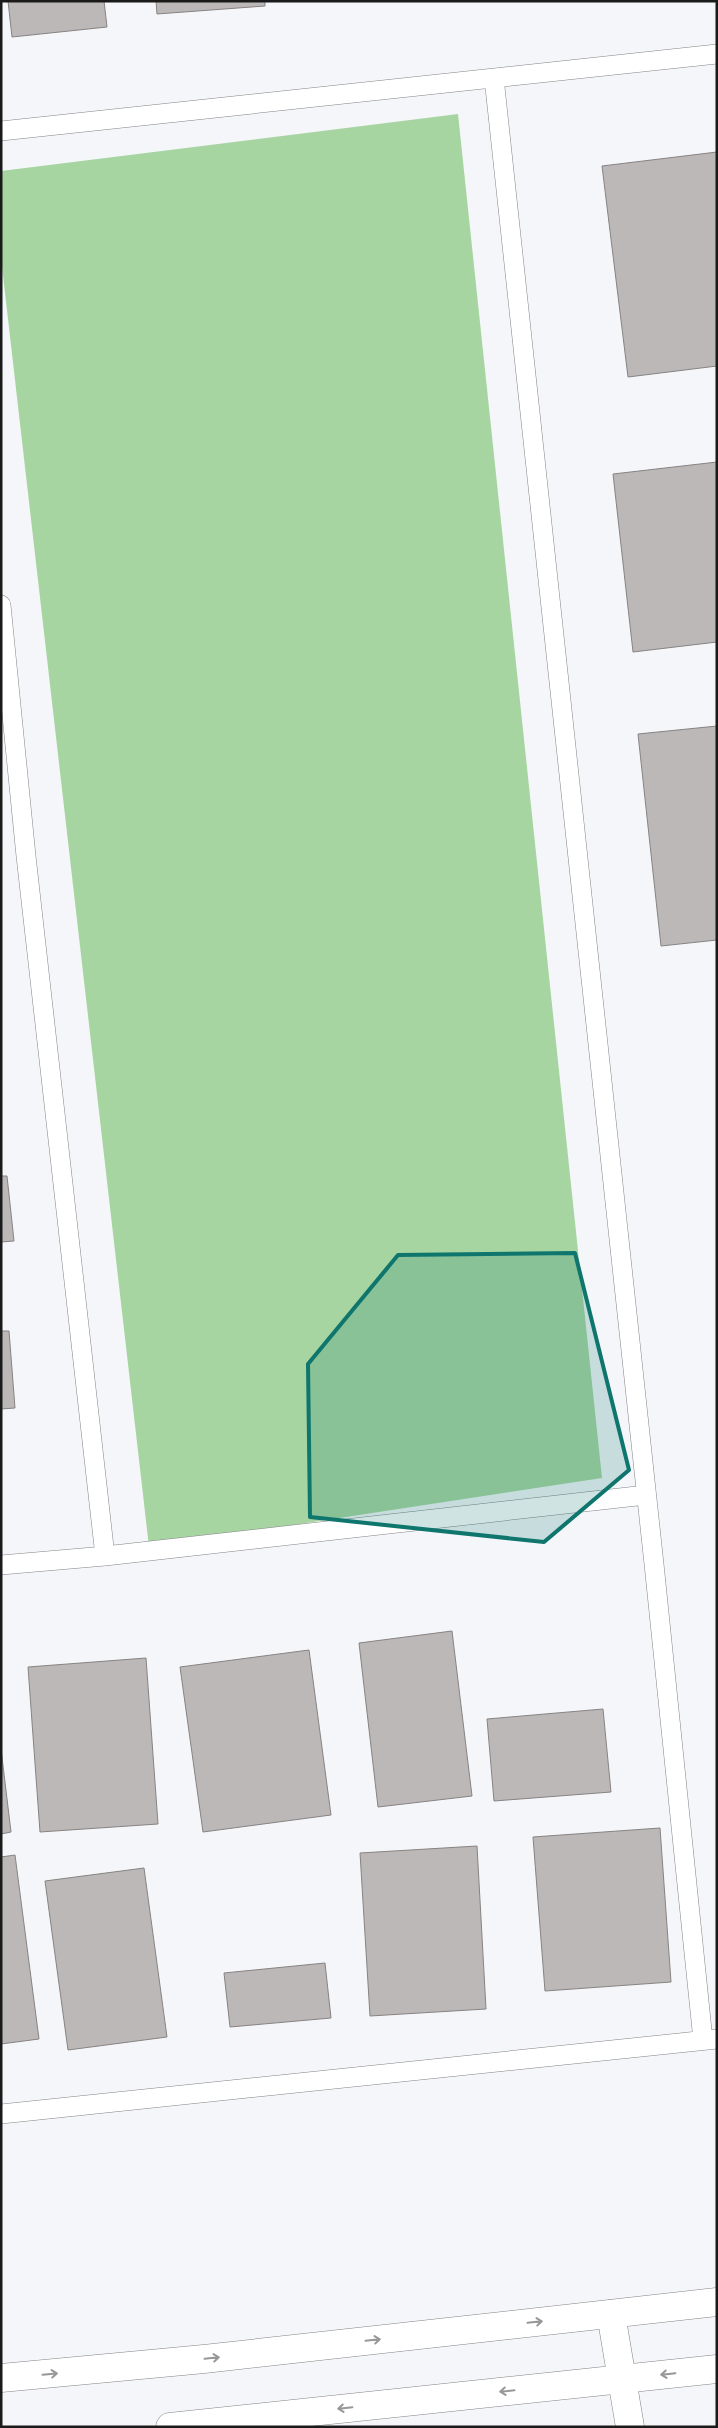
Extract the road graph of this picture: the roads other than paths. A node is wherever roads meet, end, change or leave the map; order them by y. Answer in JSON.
{"nodes":[{"id":1,"x":717,"y":54,"type":"edge"},
{"id":2,"x":494,"y":78,"type":"junction"},
{"id":3,"x":1,"y":131,"type":"edge"},
{"id":4,"x":1,"y":605,"type":"edge"},
{"id":5,"x":646,"y":1495,"type":"junction"},
{"id":6,"x":106,"y":1556,"type":"junction"},
{"id":7,"x":1,"y":1565,"type":"edge"},
{"id":8,"x":710,"y":2039,"type":"edge"},
{"id":9,"x":1,"y":2114,"type":"edge"},
{"id":10,"x":717,"y":2302,"type":"edge"},
{"id":11,"x":611,"y":2314,"type":"junction"},
{"id":12,"x":717,"y":2369,"type":"edge"},
{"id":13,"x":1,"y":2378,"type":"edge"},
{"id":14,"x":621,"y":2378,"type":"junction"},
{"id":15,"x":170,"y":2427,"type":"edge"},
{"id":16,"x":630,"y":2427,"type":"edge"}],
"edges":[{"from":1,"to":2,"type":"lane"},
{"from":2,"to":3,"type":"lane"},
{"from":2,"to":5,"type":"lane"},
{"from":4,"to":6,"type":"lane"},
{"from":5,"to":6,"type":"lane"},
{"from":5,"to":8,"type":"lane"},
{"from":6,"to":7,"type":"lane"},
{"from":8,"to":9,"type":"lane"},
{"from":10,"to":11,"type":"street"},
{"from":13,"to":11,"type":"street","one_way":true},
{"from":11,"to":14,"type":"street"},
{"from":12,"to":14,"type":"street","one_way":true},
{"from":14,"to":15,"type":"street","one_way":true},
{"from":14,"to":16,"type":"street"}]}
